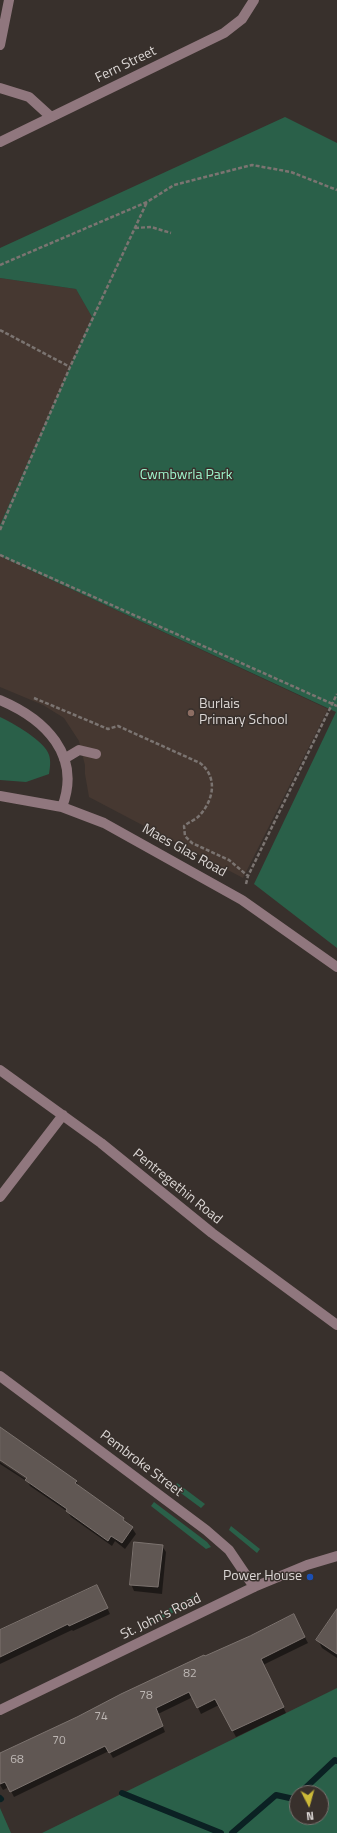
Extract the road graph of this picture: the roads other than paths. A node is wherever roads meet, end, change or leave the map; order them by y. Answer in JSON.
{"nodes":[{"id":1,"x":9,"y":0,"type":"edge"},
{"id":2,"x":254,"y":0,"type":"edge"},
{"id":3,"x":0,"y":45,"type":"edge"},
{"id":4,"x":0,"y":88,"type":"edge"},
{"id":5,"x":51,"y":117,"type":"junction"},
{"id":6,"x":0,"y":142,"type":"edge"},
{"id":7,"x":0,"y":700,"type":"edge"},
{"id":8,"x":96,"y":754,"type":"dead end"},
{"id":9,"x":64,"y":759,"type":"junction"},
{"id":10,"x":0,"y":796,"type":"edge"},
{"id":11,"x":62,"y":807,"type":"junction"},
{"id":12,"x":337,"y":968,"type":"edge"},
{"id":13,"x":0,"y":1070,"type":"edge"},
{"id":14,"x":63,"y":1115,"type":"junction"},
{"id":15,"x":0,"y":1197,"type":"edge"},
{"id":16,"x":337,"y":1325,"type":"edge"},
{"id":17,"x":0,"y":1376,"type":"edge"},
{"id":18,"x":337,"y":1556,"type":"edge"},
{"id":19,"x":254,"y":1587,"type":"junction"},
{"id":20,"x":0,"y":1710,"type":"edge"}],
"edges":[{"from":1,"to":3,"type":"street"},
{"from":2,"to":5,"type":"street","name":"Fern Street"},
{"from":4,"to":5,"type":"street"},
{"from":5,"to":6,"type":"street","name":"Fern Street"},
{"from":7,"to":9,"type":"street"},
{"from":8,"to":9,"type":"street"},
{"from":9,"to":11,"type":"street"},
{"from":10,"to":11,"type":"street","name":"Maes Glas Road"},
{"from":11,"to":12,"type":"street","name":"Maes Glas Road"},
{"from":13,"to":14,"type":"street","name":"Pentregethin Road"},
{"from":14,"to":15,"type":"street"},
{"from":14,"to":16,"type":"street","name":"Pentregethin Road"},
{"from":17,"to":19,"type":"street","name":"Pembroke Street"},
{"from":18,"to":19,"type":"street","name":"St. John's Road"},
{"from":19,"to":20,"type":"street","name":"St. John's Road"}]}
